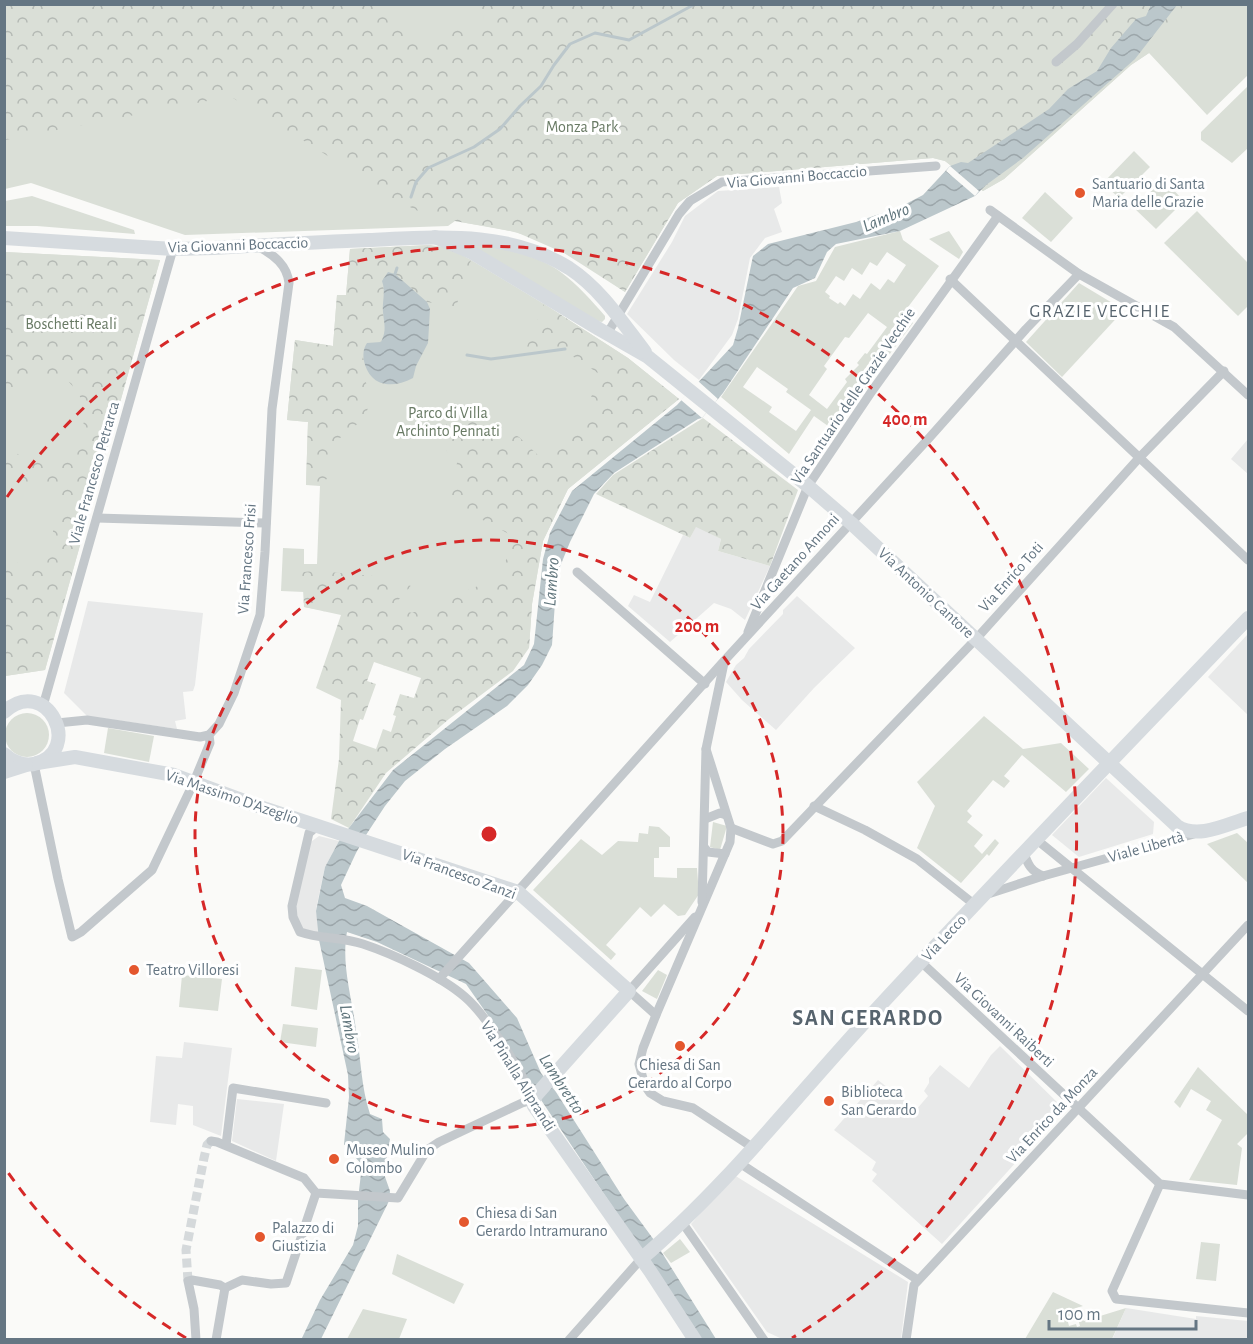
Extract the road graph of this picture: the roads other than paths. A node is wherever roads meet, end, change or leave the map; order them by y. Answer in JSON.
{"nodes":[{"id":1,"x":1113,"y":4,"type":"edge"},
{"id":2,"x":1056,"y":62,"type":"dead end"},
{"id":3,"x":936,"y":166,"type":"dead end"},
{"id":4,"x":435,"y":237,"type":"junction"},
{"id":5,"x":4,"y":238,"type":"edge"},
{"id":6,"x":256,"y":246,"type":"junction"},
{"id":7,"x":173,"y":249,"type":"junction"},
{"id":8,"x":1079,"y":274,"type":"junction"},
{"id":9,"x":950,"y":279,"type":"junction"},
{"id":10,"x":617,"y":315,"type":"junction"},
{"id":11,"x":606,"y":333,"type":"junction"},
{"id":12,"x":1015,"y":342,"type":"junction"},
{"id":13,"x":648,"y":357,"type":"junction"},
{"id":14,"x":1224,"y":371,"type":"junction"},
{"id":15,"x":1248,"y":395,"type":"edge"},
{"id":16,"x":1139,"y":458,"type":"junction"},
{"id":17,"x":808,"y":486,"type":"junction"},
{"id":18,"x":97,"y":518,"type":"junction"},
{"id":19,"x":266,"y":523,"type":"junction"},
{"id":20,"x":850,"y":523,"type":"junction"},
{"id":21,"x":1248,"y":560,"type":"edge"},
{"id":22,"x":577,"y":572,"type":"dead end"},
{"id":23,"x":1248,"y":618,"type":"edge"},
{"id":24,"x":745,"y":639,"type":"junction"},
{"id":25,"x":976,"y":639,"type":"junction"},
{"id":26,"x":724,"y":661,"type":"junction"},
{"id":27,"x":705,"y":684,"type":"junction"},
{"id":28,"x":4,"y":701,"type":"edge"},
{"id":29,"x":19,"y":703,"type":"junction"},
{"id":30,"x":43,"y":706,"type":"junction"},
{"id":31,"x":4,"y":712,"type":"edge"},
{"id":32,"x":58,"y":728,"type":"junction"},
{"id":33,"x":209,"y":735,"type":"junction"},
{"id":34,"x":705,"y":749,"type":"junction"},
{"id":35,"x":4,"y":754,"type":"edge"},
{"id":36,"x":75,"y":757,"type":"junction"},
{"id":37,"x":32,"y":764,"type":"junction"},
{"id":38,"x":1109,"y":764,"type":"junction"},
{"id":39,"x":4,"y":772,"type":"edge"},
{"id":40,"x":193,"y":783,"type":"junction"},
{"id":41,"x":814,"y":806,"type":"junction"},
{"id":42,"x":726,"y":815,"type":"junction"},
{"id":43,"x":1248,"y":818,"type":"edge"},
{"id":44,"x":705,"y":819,"type":"junction"},
{"id":45,"x":317,"y":826,"type":"junction"},
{"id":46,"x":731,"y":828,"type":"junction"},
{"id":47,"x":1197,"y":833,"type":"junction"},
{"id":48,"x":1037,"y":840,"type":"junction"},
{"id":49,"x":704,"y":847,"type":"junction"},
{"id":50,"x":1024,"y":853,"type":"junction"},
{"id":51,"x":725,"y":854,"type":"junction"},
{"id":52,"x":1071,"y":868,"type":"junction"},
{"id":53,"x":1043,"y":876,"type":"junction"},
{"id":54,"x":518,"y":892,"type":"junction"},
{"id":55,"x":979,"y":901,"type":"junction"},
{"id":56,"x":702,"y":909,"type":"junction"},
{"id":57,"x":1248,"y":925,"type":"edge"},
{"id":58,"x":921,"y":962,"type":"junction"},
{"id":59,"x":1202,"y":974,"type":"junction"},
{"id":60,"x":441,"y":977,"type":"junction"},
{"id":61,"x":629,"y":991,"type":"junction"},
{"id":62,"x":1248,"y":1011,"type":"edge"},
{"id":63,"x":656,"y":1015,"type":"junction"},
{"id":64,"x":535,"y":1097,"type":"junction"},
{"id":65,"x":326,"y":1103,"type":"dead end"},
{"id":66,"x":1078,"y":1109,"type":"junction"},
{"id":67,"x":211,"y":1141,"type":"dead end"},
{"id":68,"x":226,"y":1145,"type":"junction"},
{"id":69,"x":752,"y":1147,"type":"junction"},
{"id":70,"x":738,"y":1162,"type":"junction"},
{"id":71,"x":1160,"y":1184,"type":"junction"},
{"id":72,"x":316,"y":1193,"type":"junction"},
{"id":73,"x":1248,"y":1195,"type":"edge"},
{"id":74,"x":682,"y":1222,"type":"junction"},
{"id":75,"x":643,"y":1258,"type":"junction"},
{"id":76,"x":918,"y":1280,"type":"junction"},
{"id":77,"x":225,"y":1288,"type":"junction"},
{"id":78,"x":1248,"y":1313,"type":"edge"},
{"id":79,"x":195,"y":1340,"type":"edge"},
{"id":80,"x":216,"y":1340,"type":"edge"},
{"id":81,"x":569,"y":1340,"type":"edge"},
{"id":82,"x":695,"y":1340,"type":"edge"},
{"id":83,"x":765,"y":1340,"type":"edge"},
{"id":84,"x":906,"y":1340,"type":"edge"}],
"edges":[{"from":1,"to":2,"type":"street"},
{"from":3,"to":10,"type":"street","name":"Via Giovanni Boccaccio"},
{"from":4,"to":6,"type":"main road","name":"Via Giovanni Boccaccio"},
{"from":4,"to":10,"type":"main road","name":"Via Giovanni Boccaccio"},
{"from":4,"to":11,"type":"main road","name":"Via Giovanni Boccaccio"},
{"from":5,"to":7,"type":"main road","name":"Via Giovanni Boccaccio"},
{"from":6,"to":7,"type":"main road","name":"Via Giovanni Boccaccio"},
{"from":6,"to":19,"type":"street","name":"Via Francesco Frisi"},
{"from":7,"to":18,"type":"street","name":"Viale Francesco Petrarca"},
{"from":8,"to":9,"type":"street","name":"Via Santuario delle Grazie Vecchie"},
{"from":8,"to":12,"type":"street","name":"Via Gaetano Annoni"},
{"from":8,"to":14,"type":"street"},
{"from":9,"to":12,"type":"street"},
{"from":9,"to":17,"type":"street","name":"Via Santuario delle Grazie Vecchie"},
{"from":10,"to":11,"type":"street","name":"Via Giovanni Boccaccio"},
{"from":10,"to":13,"type":"main road","name":"Via Giovanni Boccaccio"},
{"from":11,"to":13,"type":"main road","name":"Via Giovanni Boccaccio"},
{"from":12,"to":16,"type":"street"},
{"from":12,"to":20,"type":"street","name":"Via Gaetano Annoni"},
{"from":13,"to":17,"type":"main road","name":"Via Antonio Cantore"},
{"from":14,"to":15,"type":"street"},
{"from":14,"to":16,"type":"street","name":"Via Enrico Toti"},
{"from":16,"to":21,"type":"street"},
{"from":16,"to":25,"type":"street","name":"Via Enrico Toti"},
{"from":17,"to":20,"type":"main road","name":"Via Antonio Cantore"},
{"from":17,"to":24,"type":"street","name":"Via Santuario delle Grazie Vecchie"},
{"from":18,"to":19,"type":"street"},
{"from":18,"to":30,"type":"street","name":"Viale Francesco Petrarca"},
{"from":19,"to":33,"type":"street","name":"Via Francesco Frisi"},
{"from":20,"to":24,"type":"street","name":"Via Gaetano Annoni"},
{"from":20,"to":25,"type":"main road","name":"Via Antonio Cantore"},
{"from":22,"to":27,"type":"street"},
{"from":23,"to":38,"type":"main road","name":"Via Lecco"},
{"from":24,"to":26,"type":"street","name":"Via Gaetano Annoni"},
{"from":25,"to":38,"type":"main road","name":"Via Antonio Cantore"},
{"from":25,"to":41,"type":"street","name":"Via Enrico Toti"},
{"from":26,"to":27,"type":"street","name":"Via Gaetano Annoni"},
{"from":26,"to":34,"type":"street"},
{"from":27,"to":54,"type":"street","name":"Via Gaetano Annoni"},
{"from":28,"to":29,"type":"main road"},
{"from":29,"to":30,"type":"main road"},
{"from":29,"to":31,"type":"main road"},
{"from":30,"to":32,"type":"main road"},
{"from":32,"to":33,"type":"street"},
{"from":32,"to":36,"type":"main road"},
{"from":32,"to":37,"type":"main road"},
{"from":33,"to":40,"type":"street","name":"Via Francesco Frisi"},
{"from":34,"to":42,"type":"street"},
{"from":34,"to":44,"type":"street"},
{"from":35,"to":37,"type":"main road"},
{"from":36,"to":37,"type":"main road","name":"Via Massimo D'Azeglio"},
{"from":36,"to":40,"type":"main road","name":"Via Massimo D'Azeglio"},
{"from":37,"to":39,"type":"main road","name":"Via Massimo D'Azeglio"},
{"from":37,"to":40,"type":"street","name":"Via Francesco Frisi"},
{"from":38,"to":47,"type":"main road","name":"Via Antonio Cantore"},
{"from":38,"to":48,"type":"main road","name":"Via Lecco"},
{"from":40,"to":45,"type":"main road","name":"Via Massimo D'Azeglio"},
{"from":41,"to":46,"type":"street","name":"Via Enrico Toti"},
{"from":41,"to":55,"type":"street"},
{"from":42,"to":44,"type":"street"},
{"from":42,"to":46,"type":"street"},
{"from":43,"to":47,"type":"main road","name":"Viale Libertà"},
{"from":44,"to":49,"type":"street"},
{"from":45,"to":54,"type":"main road","name":"Via Francesco Zanzi"},
{"from":45,"to":60,"type":"street","name":"Via Pinalla Aliprandi"},
{"from":46,"to":51,"type":"street"},
{"from":47,"to":52,"type":"street","name":"Viale Libertà"},
{"from":48,"to":50,"type":"main road","name":"Via Lecco"},
{"from":48,"to":52,"type":"street"},
{"from":49,"to":51,"type":"street"},
{"from":49,"to":56,"type":"street"},
{"from":50,"to":53,"type":"street"},
{"from":50,"to":55,"type":"main road","name":"Via Lecco"},
{"from":51,"to":56,"type":"street"},
{"from":52,"to":53,"type":"street","name":"Viale Libertà"},
{"from":52,"to":59,"type":"street"},
{"from":53,"to":55,"type":"street","name":"Viale Libertà"},
{"from":54,"to":60,"type":"street","name":"Via Gaetano Annoni"},
{"from":54,"to":61,"type":"main road","name":"Via Francesco Zanzi"},
{"from":55,"to":58,"type":"main road","name":"Via Lecco"},
{"from":56,"to":61,"type":"street"},
{"from":56,"to":63,"type":"street"},
{"from":57,"to":59,"type":"street","name":"Via Enrico da Monza"},
{"from":58,"to":66,"type":"street","name":"Via Giovanni Raiberti"},
{"from":58,"to":69,"type":"main road","name":"Via Lecco"},
{"from":59,"to":62,"type":"street"},
{"from":59,"to":66,"type":"street","name":"Via Enrico da Monza"},
{"from":60,"to":64,"type":"street","name":"Via Pinalla Aliprandi"},
{"from":61,"to":63,"type":"street"},
{"from":61,"to":64,"type":"main road"},
{"from":63,"to":69,"type":"street"},
{"from":64,"to":72,"type":"street"},
{"from":64,"to":75,"type":"main road","name":"Via Pinalla Aliprandi"},
{"from":65,"to":68,"type":"street"},
{"from":66,"to":71,"type":"street","name":"Via Giovanni Raiberti"},
{"from":66,"to":76,"type":"street","name":"Via Enrico da Monza"},
{"from":67,"to":68,"type":"street"},
{"from":68,"to":72,"type":"street"},
{"from":69,"to":70,"type":"main road","name":"Via Lecco"},
{"from":70,"to":74,"type":"main road","name":"Via Lecco"},
{"from":70,"to":76,"type":"street"},
{"from":71,"to":73,"type":"street"},
{"from":71,"to":78,"type":"street"},
{"from":72,"to":77,"type":"street"},
{"from":74,"to":75,"type":"main road","name":"Via Lecco"},
{"from":74,"to":83,"type":"street"},
{"from":75,"to":81,"type":"street"},
{"from":75,"to":82,"type":"main road","name":"Via Pinalla Aliprandi"},
{"from":76,"to":84,"type":"street","name":"Via Enrico da Monza"},
{"from":77,"to":79,"type":"street"},
{"from":77,"to":80,"type":"street"}]}
